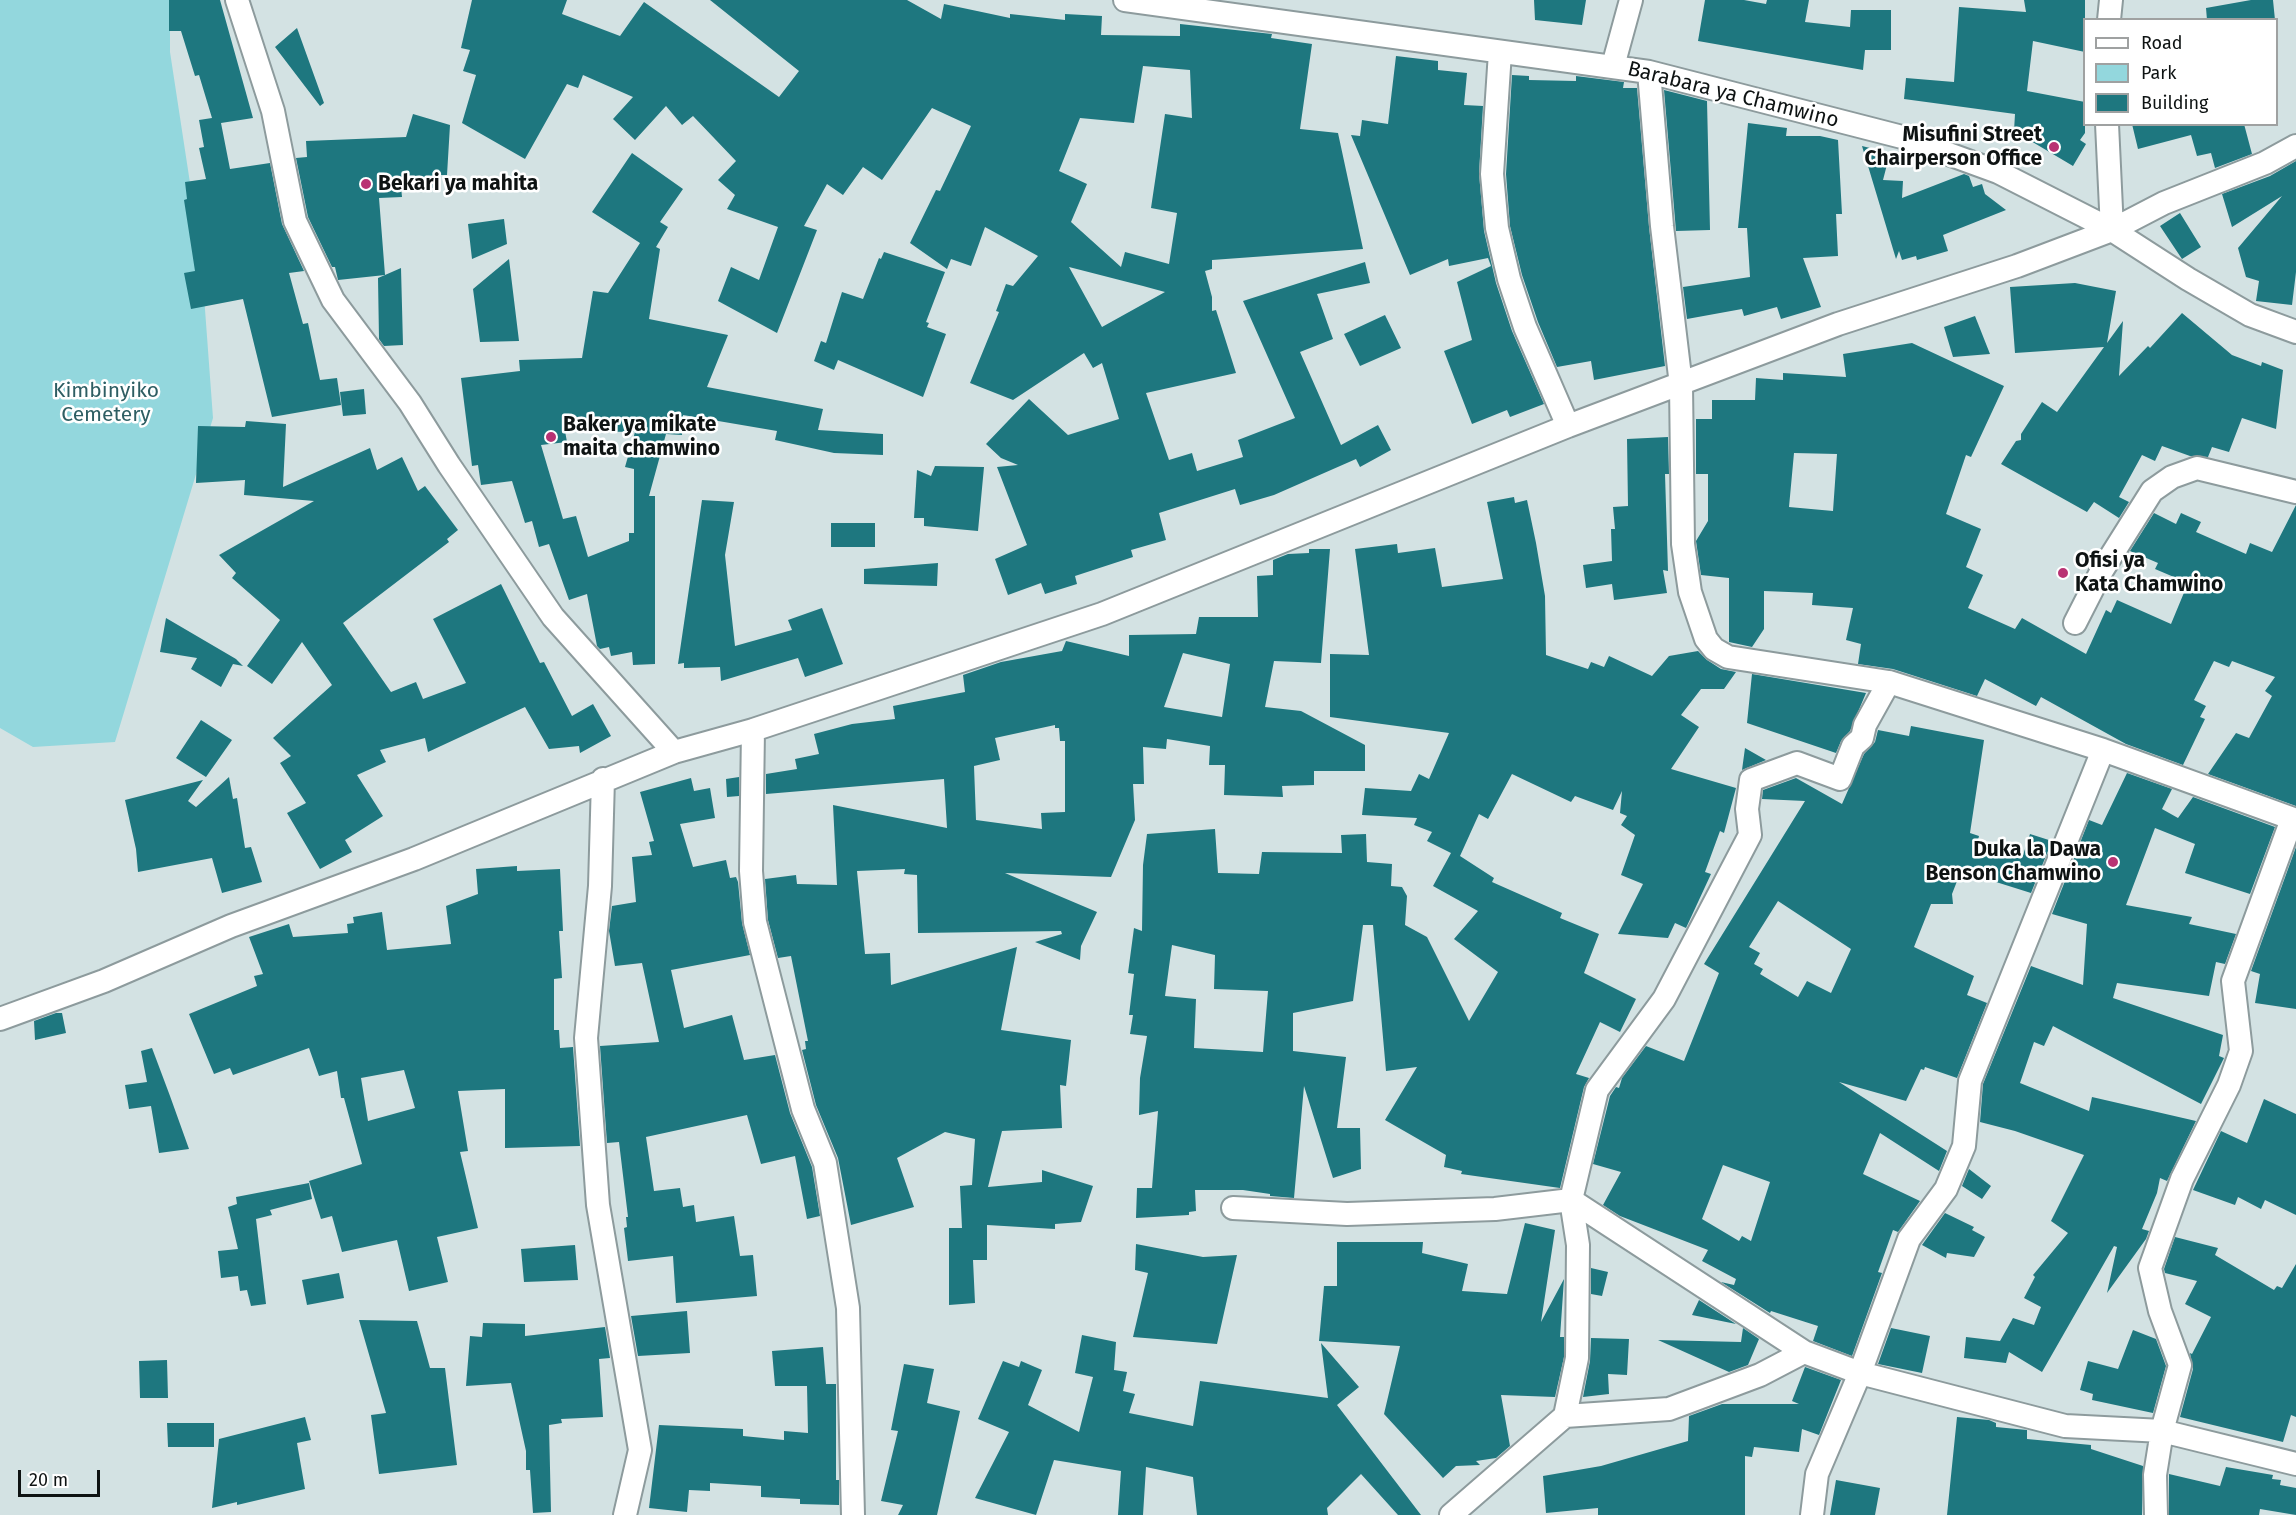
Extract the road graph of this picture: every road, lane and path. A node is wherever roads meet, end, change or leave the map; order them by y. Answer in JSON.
{"nodes":[{"id":1,"x":238,"y":0,"type":"edge"},
{"id":2,"x":1125,"y":0,"type":"edge"},
{"id":3,"x":1631,"y":0,"type":"edge"},
{"id":4,"x":2110,"y":0,"type":"edge"},
{"id":5,"x":2109,"y":18,"type":"edge"},
{"id":6,"x":1500,"y":52,"type":"junction"},
{"id":7,"x":1613,"y":66,"type":"junction"},
{"id":8,"x":1649,"y":72,"type":"junction"},
{"id":9,"x":2107,"y":126,"type":"edge"},
{"id":10,"x":2296,"y":146,"type":"edge"},
{"id":11,"x":2112,"y":230,"type":"junction"},
{"id":12,"x":2296,"y":332,"type":"edge"},
{"id":13,"x":1681,"y":386,"type":"junction"},
{"id":14,"x":1568,"y":426,"type":"junction"},
{"id":15,"x":2296,"y":492,"type":"edge"},
{"id":16,"x":2075,"y":623,"type":"dead end"},
{"id":17,"x":1889,"y":682,"type":"junction"},
{"id":18,"x":753,"y":730,"type":"junction"},
{"id":19,"x":2103,"y":750,"type":"junction"},
{"id":20,"x":674,"y":752,"type":"junction"},
{"id":21,"x":603,"y":779,"type":"junction"},
{"id":22,"x":2294,"y":819,"type":"edge"},
{"id":23,"x":0,"y":1019,"type":"edge"},
{"id":24,"x":1571,"y":1200,"type":"junction"},
{"id":25,"x":1233,"y":1208,"type":"dead end"},
{"id":26,"x":1804,"y":1352,"type":"junction"},
{"id":27,"x":1860,"y":1372,"type":"junction"},
{"id":28,"x":1565,"y":1416,"type":"junction"},
{"id":29,"x":2162,"y":1431,"type":"junction"},
{"id":30,"x":2296,"y":1464,"type":"edge"},
{"id":31,"x":626,"y":1515,"type":"edge"},
{"id":32,"x":853,"y":1515,"type":"edge"},
{"id":33,"x":1451,"y":1515,"type":"edge"},
{"id":34,"x":1812,"y":1515,"type":"edge"},
{"id":35,"x":2156,"y":1515,"type":"edge"}],
"edges":[{"from":1,"to":20,"type":"street"},
{"from":2,"to":6,"type":"street","name":"Barabara ya Chamwino"},
{"from":3,"to":7,"type":"street"},
{"from":4,"to":5,"type":"street"},
{"from":6,"to":7,"type":"street","name":"Barabara ya Chamwino"},
{"from":6,"to":14,"type":"street"},
{"from":7,"to":8,"type":"street","name":"Barabara ya Chamwino"},
{"from":8,"to":11,"type":"street","name":"Barabara ya Chamwino"},
{"from":8,"to":13,"type":"street"},
{"from":9,"to":11,"type":"street"},
{"from":10,"to":11,"type":"street"},
{"from":11,"to":12,"type":"street","name":"Barabara ya Chamwino"},
{"from":11,"to":13,"type":"street"},
{"from":13,"to":14,"type":"street"},
{"from":13,"to":17,"type":"street"},
{"from":14,"to":18,"type":"street"},
{"from":15,"to":16,"type":"street"},
{"from":17,"to":19,"type":"street"},
{"from":17,"to":24,"type":"street"},
{"from":18,"to":20,"type":"street"},
{"from":18,"to":32,"type":"street"},
{"from":19,"to":22,"type":"street"},
{"from":19,"to":27,"type":"street"},
{"from":20,"to":21,"type":"street"},
{"from":21,"to":23,"type":"street"},
{"from":21,"to":31,"type":"street"},
{"from":22,"to":29,"type":"street"},
{"from":24,"to":25,"type":"street"},
{"from":24,"to":26,"type":"street"},
{"from":24,"to":28,"type":"street"},
{"from":26,"to":27,"type":"street"},
{"from":26,"to":28,"type":"street"},
{"from":27,"to":29,"type":"street"},
{"from":27,"to":34,"type":"street"},
{"from":28,"to":33,"type":"street"},
{"from":29,"to":30,"type":"street"},
{"from":29,"to":35,"type":"street"}]}
